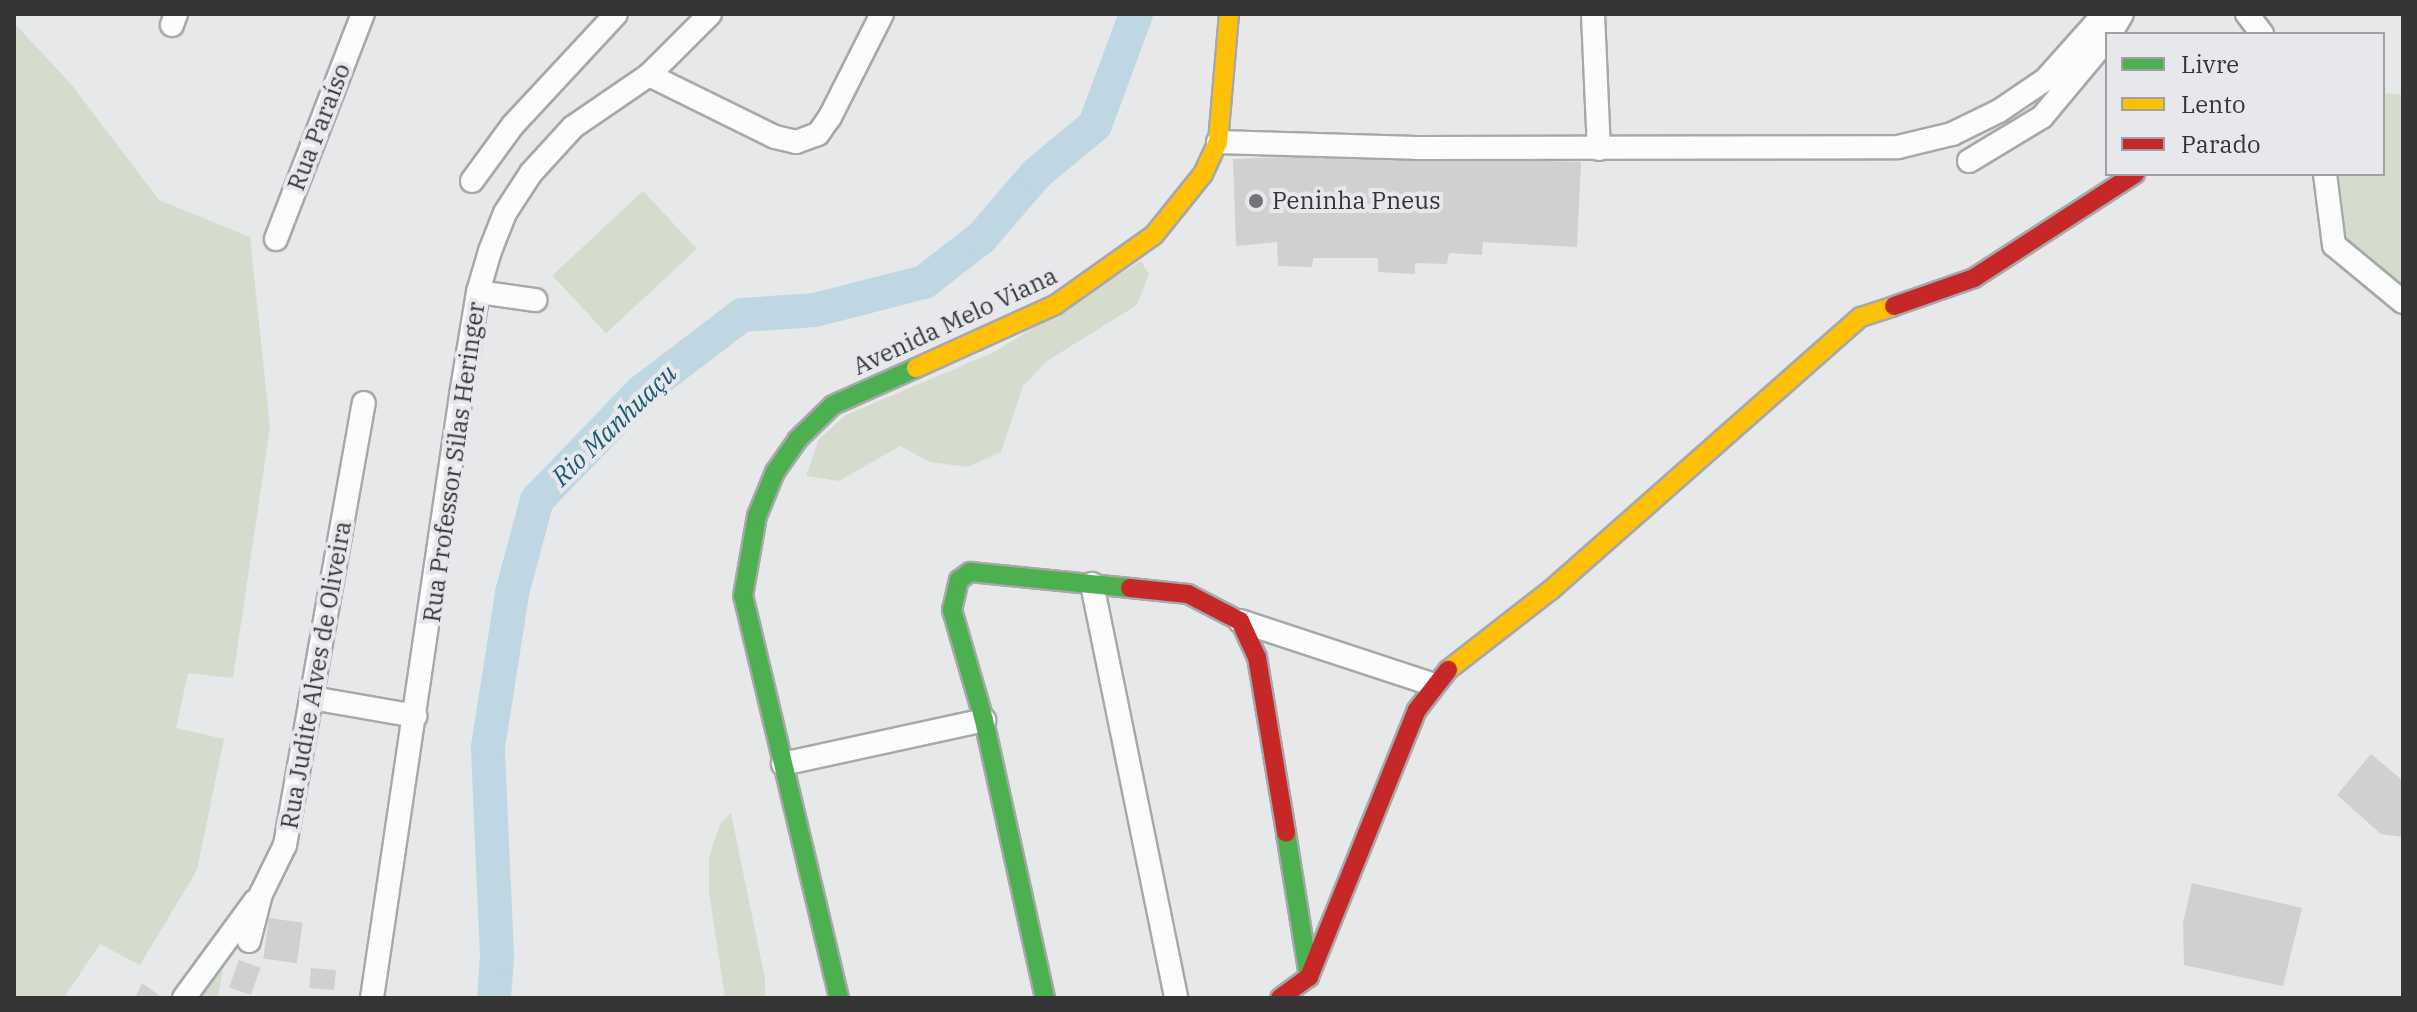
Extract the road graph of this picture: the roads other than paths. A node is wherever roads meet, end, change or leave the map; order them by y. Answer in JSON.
{"nodes":[{"id":1,"x":363,"y":14,"type":"edge"},
{"id":2,"x":616,"y":14,"type":"edge"},
{"id":3,"x":710,"y":14,"type":"edge"},
{"id":4,"x":882,"y":14,"type":"edge"},
{"id":5,"x":1229,"y":14,"type":"edge"},
{"id":6,"x":1593,"y":14,"type":"edge"},
{"id":7,"x":2104,"y":14,"type":"edge"},
{"id":8,"x":2122,"y":14,"type":"edge"},
{"id":9,"x":2247,"y":14,"type":"edge"},
{"id":10,"x":2111,"y":32,"type":"edge"},
{"id":11,"x":2260,"y":32,"type":"edge"},
{"id":12,"x":2105,"y":40,"type":"edge"},
{"id":13,"x":649,"y":75,"type":"junction"},
{"id":14,"x":1218,"y":142,"type":"junction"},
{"id":15,"x":1599,"y":149,"type":"junction"},
{"id":16,"x":1969,"y":161,"type":"dead end"},
{"id":17,"x":2132,"y":176,"type":"edge"},
{"id":18,"x":2325,"y":176,"type":"edge"},
{"id":19,"x":472,"y":181,"type":"dead end"},
{"id":20,"x":276,"y":239,"type":"dead end"},
{"id":21,"x":478,"y":292,"type":"junction"},
{"id":22,"x":535,"y":300,"type":"dead end"},
{"id":23,"x":2403,"y":302,"type":"edge"},
{"id":24,"x":364,"y":403,"type":"dead end"},
{"id":25,"x":1092,"y":584,"type":"junction"},
{"id":26,"x":1240,"y":621,"type":"junction"},
{"id":27,"x":1432,"y":684,"type":"junction"},
{"id":28,"x":312,"y":698,"type":"junction"},
{"id":29,"x":415,"y":716,"type":"junction"},
{"id":30,"x":984,"y":720,"type":"junction"},
{"id":31,"x":783,"y":764,"type":"junction"},
{"id":32,"x":261,"y":894,"type":"junction"},
{"id":33,"x":249,"y":941,"type":"dead end"},
{"id":34,"x":1309,"y":977,"type":"junction"},
{"id":35,"x":184,"y":998,"type":"edge"},
{"id":36,"x":372,"y":998,"type":"edge"},
{"id":37,"x":839,"y":998,"type":"edge"},
{"id":38,"x":1045,"y":998,"type":"edge"},
{"id":39,"x":1176,"y":998,"type":"edge"},
{"id":40,"x":1280,"y":998,"type":"edge"},
{"id":41,"x":1311,"y":998,"type":"edge"}],
"edges":[{"from":1,"to":20,"type":"street","name":"Rua Paraíso"},
{"from":2,"to":19,"type":"street"},
{"from":3,"to":13,"type":"street","name":"Rua Professor Silas Heringer"},
{"from":4,"to":13,"type":"street"},
{"from":5,"to":14,"type":"street","name":"Avenida Melo Viana"},
{"from":6,"to":15,"type":"street"},
{"from":7,"to":15,"type":"street"},
{"from":8,"to":10,"type":"street"},
{"from":9,"to":11,"type":"street"},
{"from":12,"to":16,"type":"street"},
{"from":13,"to":21,"type":"street","name":"Rua Professor Silas Heringer"},
{"from":14,"to":15,"type":"street"},
{"from":14,"to":31,"type":"street","name":"Avenida Melo Viana"},
{"from":17,"to":27,"type":"street"},
{"from":18,"to":23,"type":"street"},
{"from":21,"to":22,"type":"street"},
{"from":21,"to":29,"type":"street","name":"Rua Professor Silas Heringer"},
{"from":24,"to":28,"type":"street","name":"Rua Judite Alves de Oliveira"},
{"from":25,"to":26,"type":"street"},
{"from":25,"to":30,"type":"street"},
{"from":25,"to":39,"type":"street"},
{"from":26,"to":27,"type":"street"},
{"from":26,"to":34,"type":"street"},
{"from":27,"to":34,"type":"street"},
{"from":28,"to":29,"type":"street"},
{"from":28,"to":32,"type":"street","name":"Rua Judite Alves de Oliveira"},
{"from":29,"to":36,"type":"street","name":"Rua Professor Silas Heringer"},
{"from":30,"to":31,"type":"street"},
{"from":30,"to":38,"type":"street"},
{"from":31,"to":37,"type":"street","name":"Avenida Melo Viana"},
{"from":32,"to":33,"type":"street","name":"Rua Judite Alves de Oliveira"},
{"from":32,"to":35,"type":"street"},
{"from":34,"to":40,"type":"street"},
{"from":34,"to":41,"type":"street"}]}
